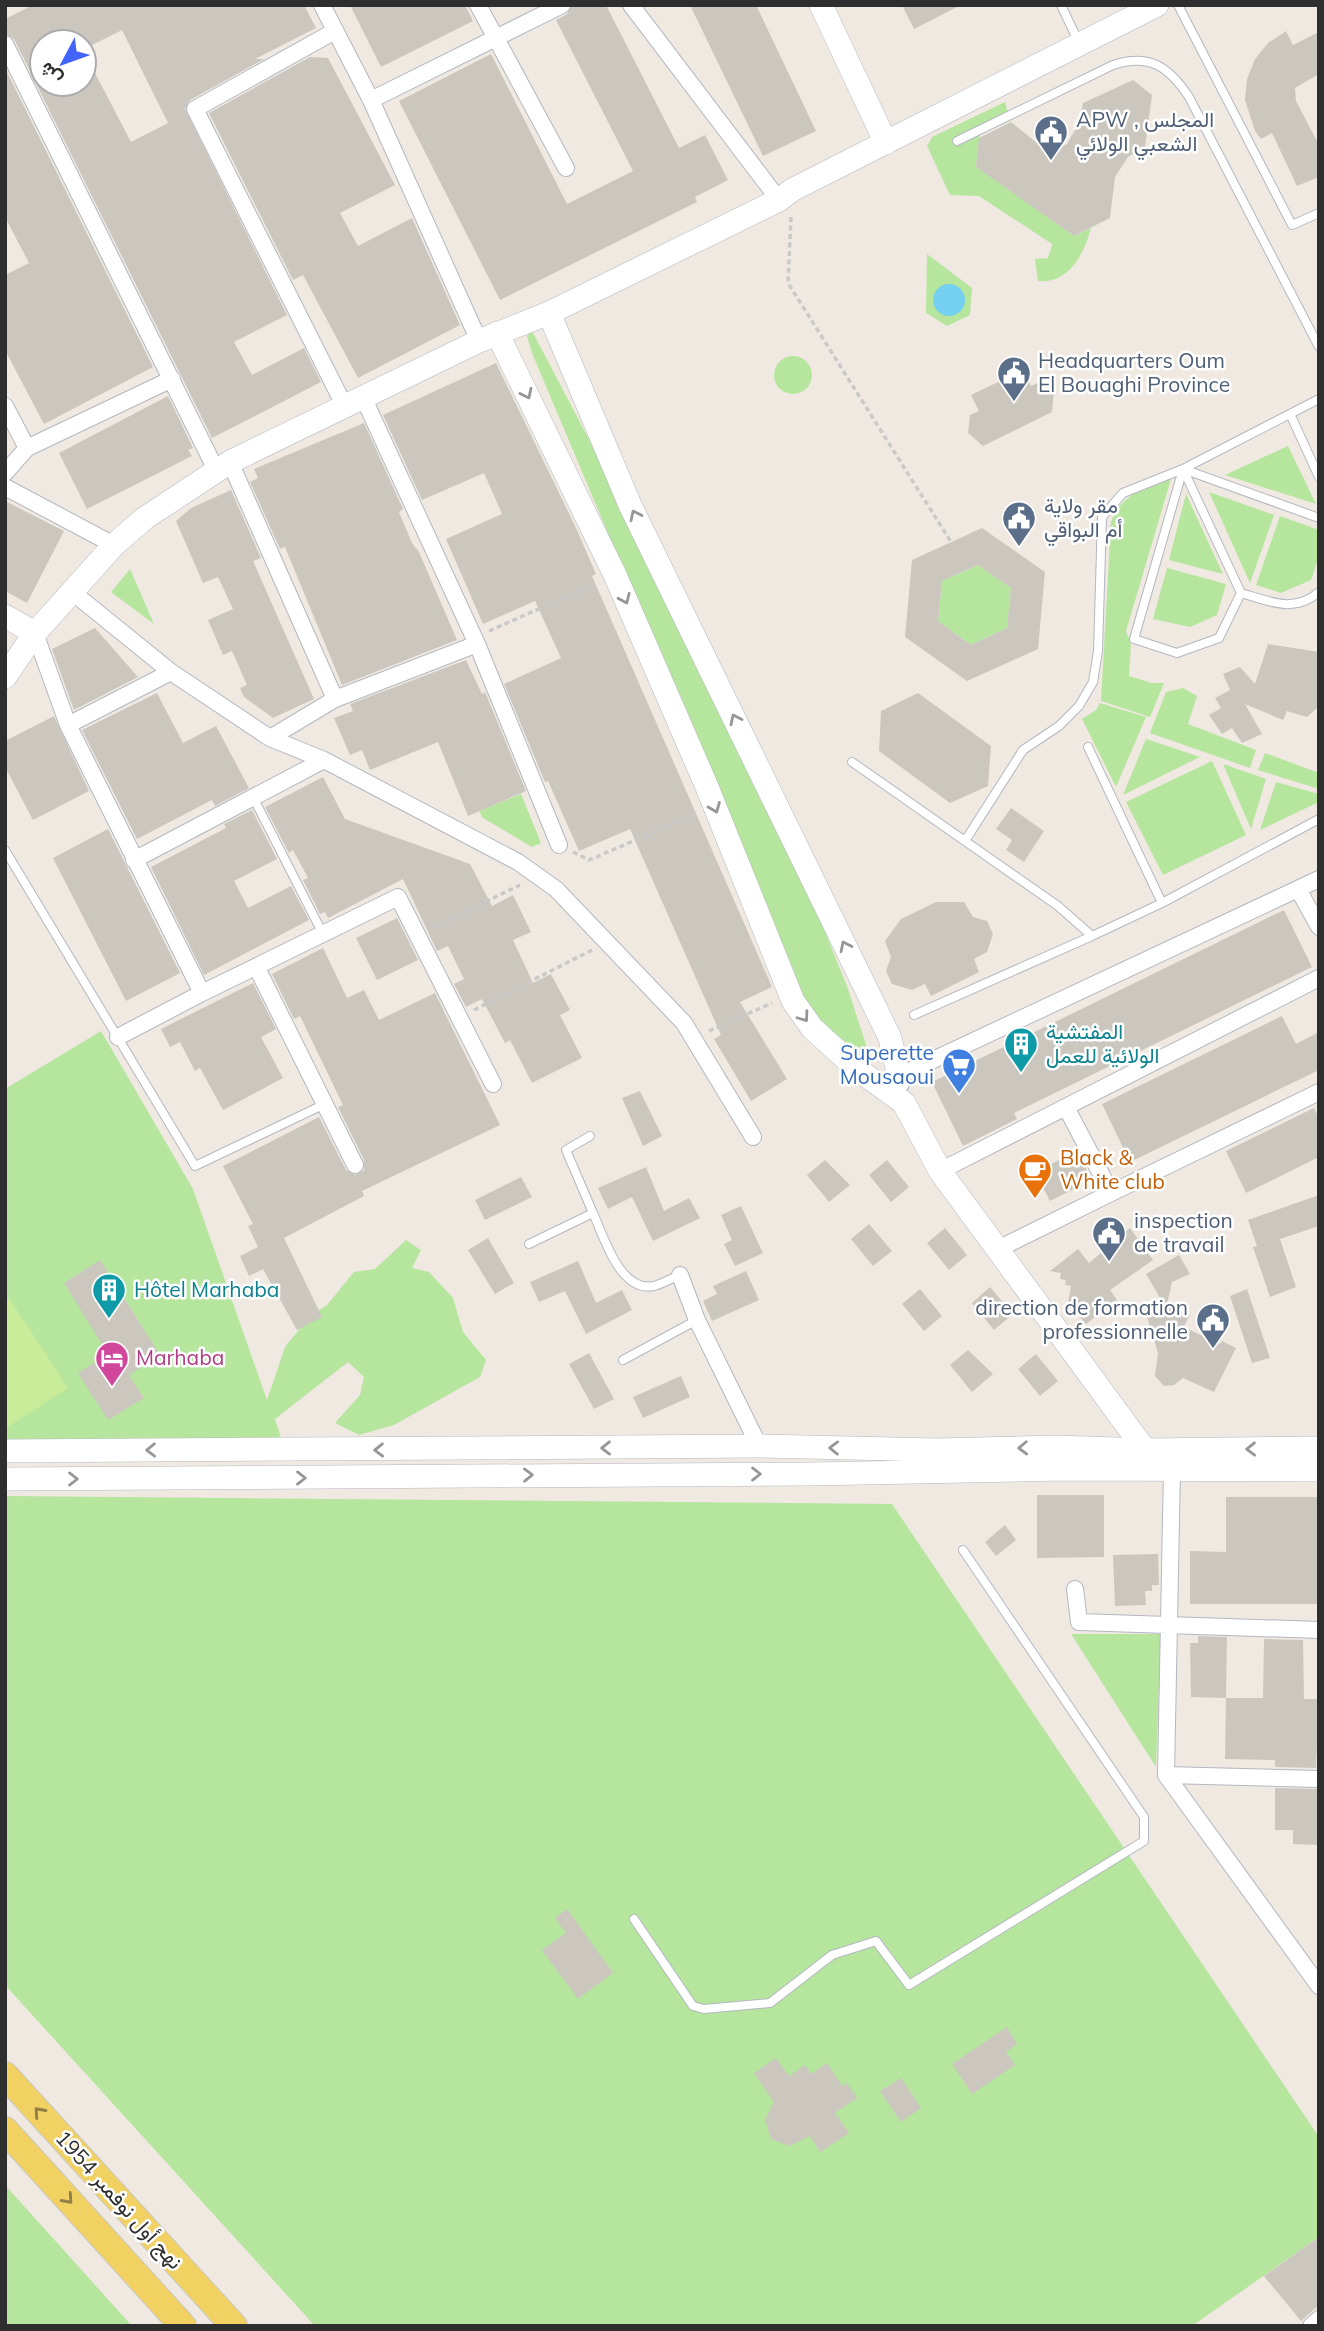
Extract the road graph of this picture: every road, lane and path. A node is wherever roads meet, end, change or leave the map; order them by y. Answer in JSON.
{"nodes":[{"id":1,"x":322,"y":5,"type":"edge"},
{"id":2,"x":478,"y":5,"type":"edge"},
{"id":3,"x":562,"y":5,"type":"edge"},
{"id":4,"x":631,"y":5,"type":"edge"},
{"id":5,"x":821,"y":5,"type":"edge"},
{"id":6,"x":1061,"y":5,"type":"edge"},
{"id":7,"x":1157,"y":5,"type":"edge"},
{"id":8,"x":1178,"y":5,"type":"edge"},
{"id":9,"x":335,"y":31,"type":"junction"},
{"id":10,"x":495,"y":40,"type":"junction"},
{"id":11,"x":1079,"y":43,"type":"junction"},
{"id":12,"x":5,"y":44,"type":"edge"},
{"id":13,"x":371,"y":100,"type":"junction"},
{"id":14,"x":957,"y":141,"type":"dead end"},
{"id":15,"x":886,"y":143,"type":"junction"},
{"id":16,"x":566,"y":168,"type":"dead end"},
{"id":17,"x":785,"y":195,"type":"junction"},
{"id":18,"x":1319,"y":213,"type":"edge"},
{"id":19,"x":549,"y":313,"type":"junction"},
{"id":20,"x":488,"y":337,"type":"junction"},
{"id":21,"x":1319,"y":347,"type":"edge"},
{"id":22,"x":172,"y":379,"type":"junction"},
{"id":23,"x":1319,"y":400,"type":"edge"},
{"id":24,"x":354,"y":403,"type":"junction"},
{"id":25,"x":5,"y":405,"type":"edge"},
{"id":26,"x":1291,"y":416,"type":"junction"},
{"id":27,"x":27,"y":448,"type":"junction"},
{"id":28,"x":224,"y":467,"type":"junction"},
{"id":29,"x":1183,"y":469,"type":"junction"},
{"id":30,"x":5,"y":473,"type":"edge"},
{"id":31,"x":1319,"y":477,"type":"edge"},
{"id":32,"x":5,"y":487,"type":"edge"},
{"id":33,"x":1319,"y":518,"type":"edge"},
{"id":34,"x":951,"y":542,"type":"dead end"},
{"id":35,"x":114,"y":545,"type":"junction"},
{"id":36,"x":615,"y":575,"type":"junction"},
{"id":37,"x":71,"y":591,"type":"junction"},
{"id":38,"x":1319,"y":592,"type":"edge"},
{"id":39,"x":1241,"y":593,"type":"junction"},
{"id":40,"x":5,"y":616,"type":"edge"},
{"id":41,"x":35,"y":633,"type":"junction"},
{"id":42,"x":476,"y":641,"type":"junction"},
{"id":43,"x":172,"y":672,"type":"junction"},
{"id":44,"x":5,"y":677,"type":"edge"},
{"id":45,"x":335,"y":699,"type":"junction"},
{"id":46,"x":68,"y":725,"type":"junction"},
{"id":47,"x":270,"y":738,"type":"junction"},
{"id":48,"x":1088,"y":747,"type":"dead end"},
{"id":49,"x":324,"y":760,"type":"junction"},
{"id":50,"x":852,"y":762,"type":"dead end"},
{"id":51,"x":254,"y":799,"type":"junction"},
{"id":52,"x":715,"y":806,"type":"junction"},
{"id":53,"x":1319,"y":819,"type":"edge"},
{"id":54,"x":965,"y":841,"type":"junction"},
{"id":55,"x":559,"y":845,"type":"joint"},
{"id":56,"x":5,"y":850,"type":"edge"},
{"id":57,"x":134,"y":860,"type":"junction"},
{"id":58,"x":538,"y":876,"type":"junction"},
{"id":59,"x":1319,"y":879,"type":"edge"},
{"id":60,"x":1298,"y":889,"type":"junction"},
{"id":61,"x":1162,"y":903,"type":"junction"},
{"id":62,"x":1319,"y":927,"type":"edge"},
{"id":63,"x":323,"y":934,"type":"junction"},
{"id":64,"x":418,"y":936,"type":"junction"},
{"id":65,"x":1092,"y":936,"type":"junction"},
{"id":66,"x":607,"y":942,"type":"junction"},
{"id":67,"x":257,"y":968,"type":"junction"},
{"id":68,"x":1319,"y":978,"type":"edge"},
{"id":69,"x":202,"y":993,"type":"junction"},
{"id":70,"x":790,"y":995,"type":"junction"},
{"id":71,"x":914,"y":1015,"type":"dead end"},
{"id":72,"x":459,"y":1017,"type":"junction"},
{"id":73,"x":118,"y":1037,"type":"junction"},
{"id":74,"x":694,"y":1038,"type":"junction"},
{"id":75,"x":900,"y":1076,"type":"junction"},
{"id":76,"x":493,"y":1084,"type":"dead end"},
{"id":77,"x":1319,"y":1092,"type":"edge"},
{"id":78,"x":904,"y":1103,"type":"junction"},
{"id":79,"x":325,"y":1104,"type":"junction"},
{"id":80,"x":1066,"y":1107,"type":"junction"},
{"id":81,"x":590,"y":1136,"type":"dead end"},
{"id":82,"x":753,"y":1137,"type":"dead end"},
{"id":83,"x":355,"y":1164,"type":"dead end"},
{"id":84,"x":940,"y":1171,"type":"junction"},
{"id":85,"x":1111,"y":1193,"type":"junction"},
{"id":86,"x":593,"y":1213,"type":"junction"},
{"id":87,"x":529,"y":1244,"type":"dead end"},
{"id":88,"x":996,"y":1250,"type":"junction"},
{"id":89,"x":680,"y":1275,"type":"joint"},
{"id":90,"x":697,"y":1320,"type":"junction"},
{"id":91,"x":623,"y":1360,"type":"dead end"},
{"id":92,"x":759,"y":1446,"type":"junction"},
{"id":93,"x":1319,"y":1448,"type":"edge"},
{"id":94,"x":1145,"y":1450,"type":"junction"},
{"id":95,"x":5,"y":1451,"type":"edge"},
{"id":96,"x":1172,"y":1469,"type":"junction"},
{"id":97,"x":1319,"y":1470,"type":"edge"},
{"id":98,"x":5,"y":1479,"type":"edge"},
{"id":99,"x":963,"y":1550,"type":"dead end"},
{"id":100,"x":1075,"y":1588,"type":"dead end"},
{"id":101,"x":1167,"y":1625,"type":"junction"},
{"id":102,"x":1319,"y":1630,"type":"edge"},
{"id":103,"x":1166,"y":1775,"type":"junction"},
{"id":104,"x":1319,"y":1779,"type":"edge"},
{"id":105,"x":634,"y":1919,"type":"dead end"},
{"id":106,"x":1319,"y":1986,"type":"edge"},
{"id":107,"x":5,"y":2075,"type":"edge"},
{"id":108,"x":5,"y":2130,"type":"edge"},
{"id":109,"x":1319,"y":2319,"type":"edge"},
{"id":110,"x":183,"y":2326,"type":"edge"},
{"id":111,"x":234,"y":2326,"type":"edge"},
{"id":112,"x":1311,"y":2326,"type":"edge"}],
"edges":[{"from":1,"to":9,"type":"street"},
{"from":2,"to":10,"type":"street"},
{"from":3,"to":10,"type":"street"},
{"from":4,"to":17,"type":"street"},
{"from":5,"to":15,"type":"main road"},
{"from":6,"to":11,"type":"lane"},
{"from":7,"to":11,"type":"main road"},
{"from":8,"to":18,"type":"lane"},
{"from":9,"to":13,"type":"street"},
{"from":9,"to":24,"type":"street"},
{"from":10,"to":13,"type":"street"},
{"from":10,"to":16,"type":"street"},
{"from":11,"to":15,"type":"main road"},
{"from":12,"to":22,"type":"street"},
{"from":13,"to":20,"type":"street"},
{"from":14,"to":21,"type":"lane"},
{"from":15,"to":17,"type":"main road"},
{"from":17,"to":19,"type":"main road"},
{"from":17,"to":34,"type":"path"},
{"from":19,"to":20,"type":"main road"},
{"from":75,"to":19,"type":"main road","one_way":true},
{"from":20,"to":24,"type":"main road"},
{"from":20,"to":36,"type":"main road","one_way":true},
{"from":22,"to":27,"type":"street"},
{"from":22,"to":28,"type":"street"},
{"from":23,"to":26,"type":"lane"},
{"from":24,"to":28,"type":"main road"},
{"from":24,"to":42,"type":"street"},
{"from":25,"to":27,"type":"street"},
{"from":26,"to":29,"type":"lane"},
{"from":26,"to":31,"type":"lane"},
{"from":27,"to":30,"type":"street"},
{"from":28,"to":35,"type":"main road"},
{"from":28,"to":45,"type":"street"},
{"from":29,"to":33,"type":"lane"},
{"from":29,"to":39,"type":"lane"},
{"from":29,"to":39,"type":"lane"},
{"from":29,"to":54,"type":"lane"},
{"from":32,"to":35,"type":"street"},
{"from":35,"to":37,"type":"main road"},
{"from":36,"to":42,"type":"path"},
{"from":36,"to":52,"type":"main road","one_way":true},
{"from":37,"to":41,"type":"main road"},
{"from":37,"to":43,"type":"street"},
{"from":38,"to":39,"type":"lane"},
{"from":40,"to":41,"type":"main road"},
{"from":41,"to":44,"type":"main road"},
{"from":41,"to":46,"type":"street"},
{"from":42,"to":45,"type":"street"},
{"from":42,"to":55,"type":"street"},
{"from":43,"to":46,"type":"street"},
{"from":43,"to":47,"type":"street"},
{"from":45,"to":47,"type":"street"},
{"from":46,"to":57,"type":"street"},
{"from":47,"to":49,"type":"street"},
{"from":48,"to":61,"type":"lane"},
{"from":49,"to":51,"type":"street"},
{"from":49,"to":58,"type":"street"},
{"from":50,"to":54,"type":"lane"},
{"from":51,"to":57,"type":"street"},
{"from":51,"to":63,"type":"lane"},
{"from":52,"to":55,"type":"path"},
{"from":52,"to":70,"type":"main road","one_way":true},
{"from":53,"to":61,"type":"lane"},
{"from":54,"to":65,"type":"lane"},
{"from":56,"to":73,"type":"lane"},
{"from":57,"to":69,"type":"street"},
{"from":58,"to":64,"type":"path"},
{"from":58,"to":66,"type":"street"},
{"from":59,"to":60,"type":"street"},
{"from":60,"to":62,"type":"street"},
{"from":60,"to":75,"type":"street"},
{"from":61,"to":65,"type":"lane"},
{"from":63,"to":64,"type":"street"},
{"from":63,"to":67,"type":"street"},
{"from":64,"to":72,"type":"street"},
{"from":65,"to":71,"type":"lane"},
{"from":66,"to":72,"type":"path"},
{"from":66,"to":74,"type":"street"},
{"from":67,"to":69,"type":"street"},
{"from":67,"to":79,"type":"street"},
{"from":68,"to":80,"type":"street"},
{"from":69,"to":73,"type":"street"},
{"from":70,"to":74,"type":"path"},
{"from":70,"to":78,"type":"main road","one_way":true},
{"from":72,"to":76,"type":"street"},
{"from":73,"to":79,"type":"lane"},
{"from":74,"to":82,"type":"street"},
{"from":75,"to":78,"type":"street"},
{"from":77,"to":85,"type":"street"},
{"from":78,"to":84,"type":"main road"},
{"from":79,"to":83,"type":"street"},
{"from":80,"to":84,"type":"street"},
{"from":80,"to":85,"type":"street"},
{"from":81,"to":86,"type":"lane"},
{"from":84,"to":88,"type":"main road"},
{"from":85,"to":88,"type":"street"},
{"from":86,"to":87,"type":"lane"},
{"from":86,"to":89,"type":"lane"},
{"from":88,"to":94,"type":"main road"},
{"from":89,"to":90,"type":"street"},
{"from":90,"to":91,"type":"lane"},
{"from":90,"to":92,"type":"street"},
{"from":94,"to":92,"type":"main road","one_way":true},
{"from":92,"to":95,"type":"main road","one_way":true},
{"from":93,"to":94,"type":"main road","one_way":true},
{"from":94,"to":96,"type":"street"},
{"from":96,"to":97,"type":"main road"},
{"from":98,"to":96,"type":"main road","one_way":true},
{"from":96,"to":101,"type":"street"},
{"from":99,"to":105,"type":"lane"},
{"from":100,"to":101,"type":"street"},
{"from":101,"to":102,"type":"street"},
{"from":101,"to":103,"type":"street"},
{"from":103,"to":104,"type":"street"},
{"from":103,"to":106,"type":"street"},
{"from":111,"to":107,"type":"main road","name":"نهج أول نوفمبر 1954","one_way":true},
{"from":108,"to":110,"type":"main road","name":"نهج أول نوفمبر 1954","one_way":true},
{"from":109,"to":112,"type":"street"}]}
